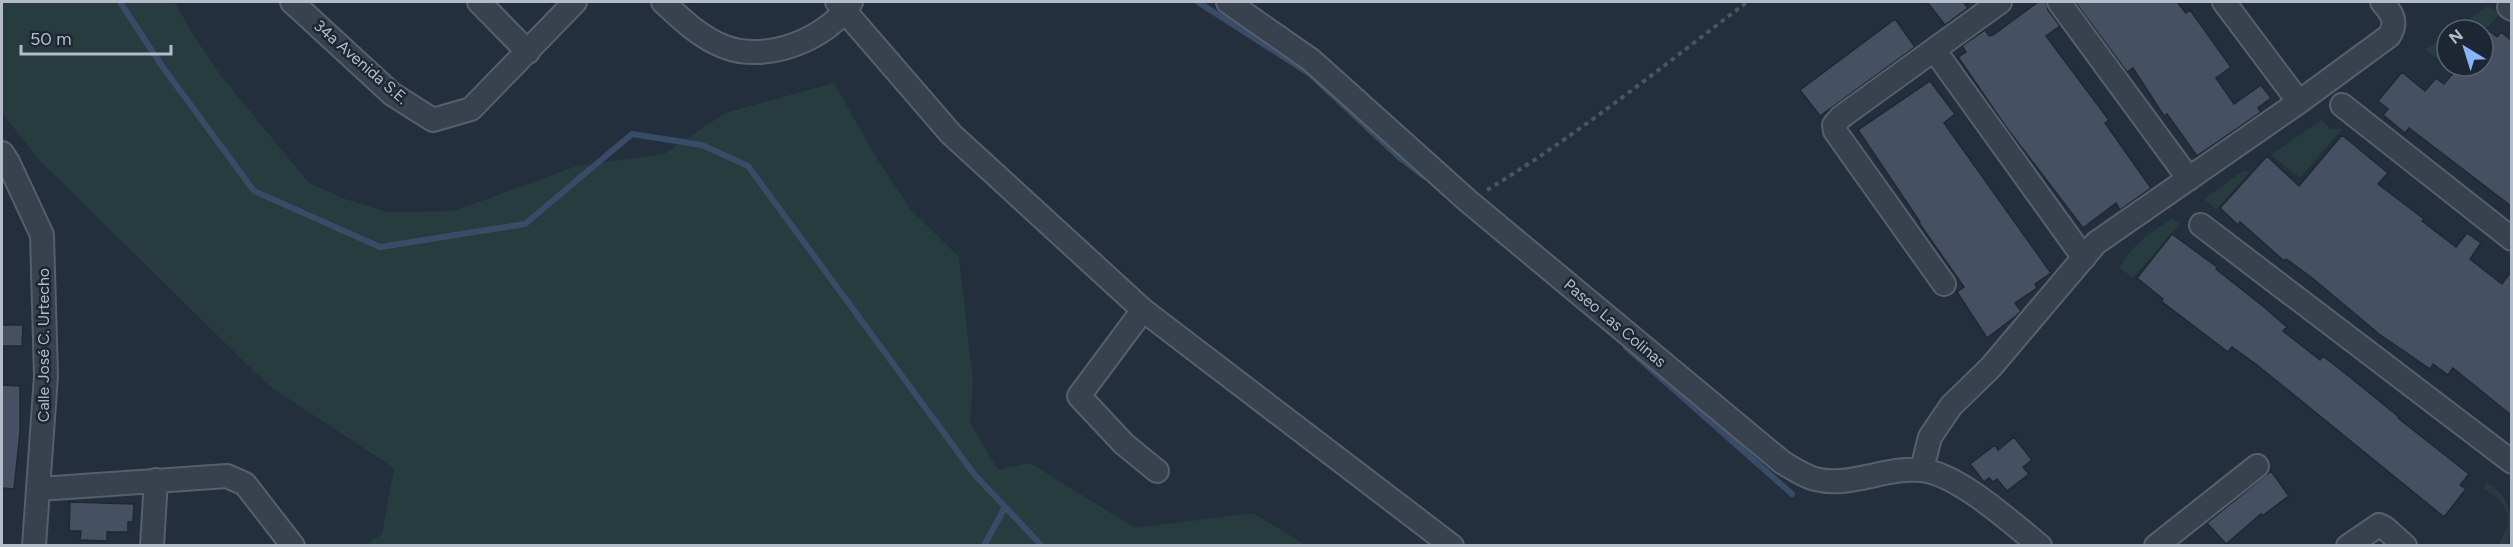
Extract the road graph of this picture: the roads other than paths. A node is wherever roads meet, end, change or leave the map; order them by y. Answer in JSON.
{"nodes":[{"id":1,"x":292,"y":2,"type":"edge"},
{"id":2,"x":478,"y":2,"type":"edge"},
{"id":3,"x":575,"y":2,"type":"edge"},
{"id":4,"x":663,"y":2,"type":"edge"},
{"id":5,"x":1228,"y":2,"type":"edge"},
{"id":6,"x":2000,"y":2,"type":"edge"},
{"id":7,"x":2060,"y":2,"type":"edge"},
{"id":8,"x":2224,"y":2,"type":"edge"},
{"id":9,"x":2382,"y":2,"type":"edge"},
{"id":10,"x":844,"y":5,"type":"edge"},
{"id":11,"x":528,"y":51,"type":"junction"},
{"id":12,"x":1935,"y":51,"type":"junction"},
{"id":13,"x":2299,"y":102,"type":"junction"},
{"id":14,"x":2342,"y":105,"type":"dead end"},
{"id":15,"x":2,"y":153,"type":"edge"},
{"id":16,"x":2189,"y":179,"type":"junction"},
{"id":17,"x":2201,"y":225,"type":"dead end"},
{"id":18,"x":2511,"y":239,"type":"edge"},
{"id":19,"x":2084,"y":258,"type":"junction"},
{"id":20,"x":1944,"y":284,"type":"dead end"},
{"id":21,"x":1143,"y":310,"type":"junction"},
{"id":22,"x":2511,"y":462,"type":"edge"},
{"id":23,"x":2257,"y":466,"type":"dead end"},
{"id":24,"x":1922,"y":470,"type":"junction"},
{"id":25,"x":1157,"y":471,"type":"dead end"},
{"id":26,"x":156,"y":480,"type":"junction"},
{"id":27,"x":39,"y":489,"type":"junction"},
{"id":28,"x":34,"y":546,"type":"edge"},
{"id":29,"x":152,"y":546,"type":"edge"},
{"id":30,"x":293,"y":546,"type":"edge"},
{"id":31,"x":1452,"y":546,"type":"edge"},
{"id":32,"x":2040,"y":546,"type":"edge"},
{"id":33,"x":2156,"y":546,"type":"edge"},
{"id":34,"x":2349,"y":546,"type":"edge"},
{"id":35,"x":2404,"y":546,"type":"edge"}],
"edges":[{"from":1,"to":11,"type":"street","name":"34a Avenida S.E."},
{"from":2,"to":11,"type":"street"},
{"from":3,"to":11,"type":"street"},
{"from":4,"to":10,"type":"street"},
{"from":5,"to":24,"type":"street","name":"Paseo Las Colinas"},
{"from":6,"to":12,"type":"street"},
{"from":7,"to":16,"type":"street"},
{"from":8,"to":13,"type":"street"},
{"from":9,"to":13,"type":"street"},
{"from":10,"to":21,"type":"street"},
{"from":12,"to":19,"type":"street"},
{"from":12,"to":20,"type":"street"},
{"from":13,"to":16,"type":"street"},
{"from":14,"to":18,"type":"street"},
{"from":15,"to":27,"type":"street","name":"Calle José C. Urtecho"},
{"from":16,"to":19,"type":"street"},
{"from":17,"to":22,"type":"street"},
{"from":19,"to":24,"type":"street"},
{"from":21,"to":25,"type":"street"},
{"from":21,"to":31,"type":"street"},
{"from":23,"to":33,"type":"street"},
{"from":24,"to":32,"type":"street","name":"Paseo Las Colinas"},
{"from":26,"to":27,"type":"street"},
{"from":26,"to":29,"type":"street"},
{"from":26,"to":30,"type":"street"},
{"from":27,"to":28,"type":"street","name":"Calle José C. Urtecho"},
{"from":34,"to":35,"type":"street"}]}
